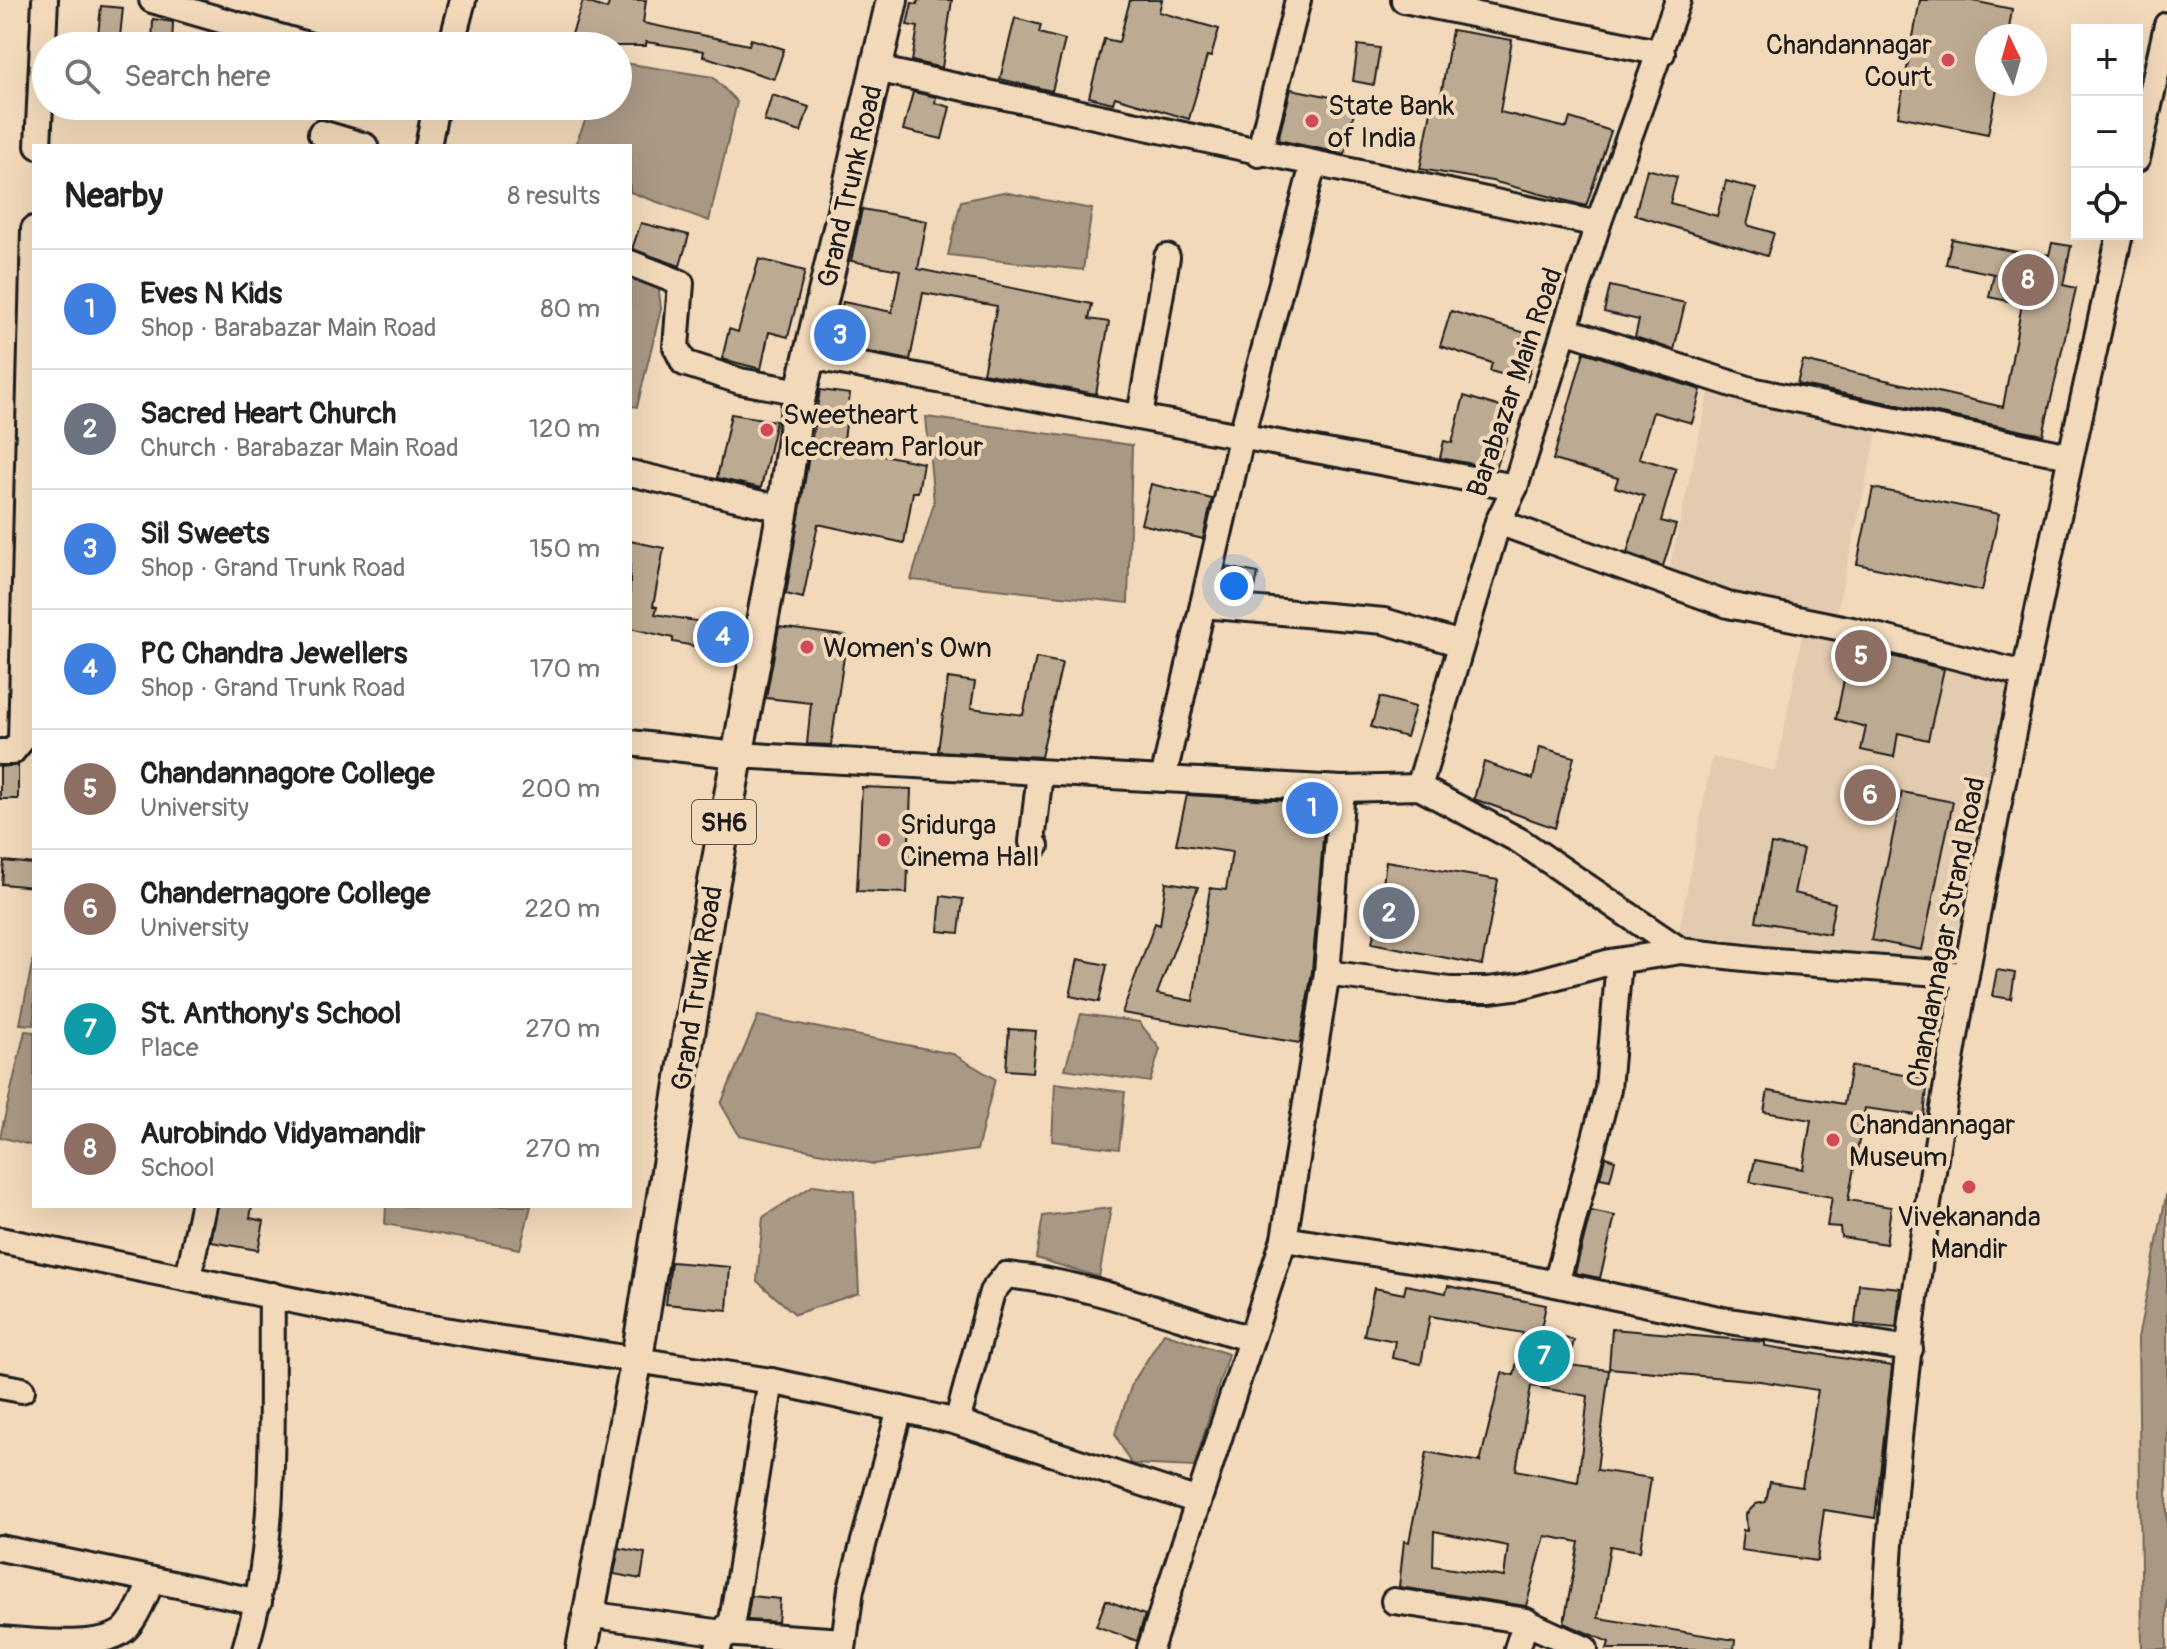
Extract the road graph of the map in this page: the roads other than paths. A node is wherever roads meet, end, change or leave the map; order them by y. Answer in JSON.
{"nodes":[{"id":1,"x":45,"y":0,"type":"edge"},
{"id":2,"x":152,"y":0,"type":"edge"},
{"id":3,"x":463,"y":0,"type":"edge"},
{"id":4,"x":892,"y":0,"type":"edge"},
{"id":5,"x":1298,"y":0,"type":"edge"},
{"id":6,"x":1404,"y":0,"type":"edge"},
{"id":7,"x":1678,"y":0,"type":"edge"},
{"id":8,"x":2167,"y":25,"type":"edge"},
{"id":9,"x":43,"y":32,"type":"edge"},
{"id":10,"x":263,"y":32,"type":"edge"},
{"id":11,"x":455,"y":32,"type":"edge"},
{"id":12,"x":1662,"y":53,"type":"junction"},
{"id":13,"x":876,"y":69,"type":"junction"},
{"id":14,"x":39,"y":120,"type":"edge"},
{"id":15,"x":433,"y":120,"type":"edge"},
{"id":16,"x":2143,"y":132,"type":"edge"},
{"id":17,"x":321,"y":133,"type":"dead end"},
{"id":18,"x":38,"y":144,"type":"edge"},
{"id":19,"x":358,"y":144,"type":"edge"},
{"id":20,"x":428,"y":144,"type":"edge"},
{"id":21,"x":1259,"y":154,"type":"junction"},
{"id":22,"x":1313,"y":165,"type":"junction"},
{"id":23,"x":1598,"y":224,"type":"junction"},
{"id":24,"x":2119,"y":240,"type":"edge"},
{"id":25,"x":1167,"y":257,"type":"dead end"},
{"id":26,"x":632,"y":264,"type":"edge"},
{"id":27,"x":1565,"y":330,"type":"junction"},
{"id":28,"x":809,"y":356,"type":"junction"},
{"id":29,"x":32,"y":380,"type":"edge"},
{"id":30,"x":801,"y":392,"type":"junction"},
{"id":31,"x":1140,"y":416,"type":"junction"},
{"id":32,"x":1242,"y":434,"type":"junction"},
{"id":33,"x":2070,"y":456,"type":"junction"},
{"id":34,"x":632,"y":473,"type":"edge"},
{"id":35,"x":1515,"y":487,"type":"junction"},
{"id":36,"x":783,"y":509,"type":"junction"},
{"id":37,"x":1498,"y":522,"type":"junction"},
{"id":38,"x":1203,"y":605,"type":"junction"},
{"id":39,"x":1461,"y":644,"type":"junction"},
{"id":40,"x":2024,"y":674,"type":"junction"},
{"id":41,"x":28,"y":681,"type":"edge"},
{"id":42,"x":632,"y":743,"type":"edge"},
{"id":43,"x":0,"y":752,"type":"edge"},
{"id":44,"x":736,"y":755,"type":"junction"},
{"id":45,"x":1040,"y":773,"type":"junction"},
{"id":46,"x":1163,"y":779,"type":"junction"},
{"id":47,"x":1419,"y":787,"type":"junction"},
{"id":48,"x":1342,"y":789,"type":"junction"},
{"id":49,"x":1036,"y":846,"type":"dead end"},
{"id":50,"x":1681,"y":951,"type":"junction"},
{"id":51,"x":1619,"y":961,"type":"junction"},
{"id":52,"x":1327,"y":973,"type":"junction"},
{"id":53,"x":1966,"y":975,"type":"junction"},
{"id":54,"x":203,"y":1208,"type":"edge"},
{"id":55,"x":1284,"y":1239,"type":"junction"},
{"id":56,"x":0,"y":1240,"type":"edge"},
{"id":57,"x":188,"y":1278,"type":"junction"},
{"id":58,"x":1556,"y":1284,"type":"junction"},
{"id":59,"x":272,"y":1295,"type":"junction"},
{"id":60,"x":1251,"y":1339,"type":"junction"},
{"id":61,"x":1910,"y":1349,"type":"junction"},
{"id":62,"x":637,"y":1358,"type":"junction"},
{"id":63,"x":771,"y":1381,"type":"junction"},
{"id":64,"x":900,"y":1409,"type":"junction"},
{"id":65,"x":957,"y":1422,"type":"junction"},
{"id":66,"x":1198,"y":1501,"type":"junction"},
{"id":67,"x":0,"y":1548,"type":"edge"},
{"id":68,"x":153,"y":1580,"type":"junction"},
{"id":69,"x":1394,"y":1601,"type":"dead end"},
{"id":70,"x":259,"y":1602,"type":"junction"},
{"id":71,"x":588,"y":1614,"type":"junction"},
{"id":72,"x":1526,"y":1621,"type":"junction"},
{"id":73,"x":0,"y":1639,"type":"edge"},
{"id":74,"x":720,"y":1641,"type":"edge"},
{"id":75,"x":844,"y":1645,"type":"edge"},
{"id":76,"x":245,"y":1649,"type":"edge"},
{"id":77,"x":582,"y":1649,"type":"edge"},
{"id":78,"x":1150,"y":1649,"type":"edge"},
{"id":79,"x":1517,"y":1649,"type":"edge"},
{"id":80,"x":1585,"y":1649,"type":"edge"},
{"id":81,"x":1884,"y":1649,"type":"edge"}],
"edges":[{"from":1,"to":9,"type":"street"},
{"from":2,"to":10,"type":"street"},
{"from":3,"to":11,"type":"street"},
{"from":4,"to":13,"type":"main road","name":"Grand Trunk Road","number":"SH6"},
{"from":5,"to":21,"type":"street"},
{"from":6,"to":12,"type":"street"},
{"from":7,"to":12,"type":"street","name":"Barabazar Main Road"},
{"from":8,"to":16,"type":"street"},
{"from":12,"to":23,"type":"street","name":"Barabazar Main Road"},
{"from":13,"to":21,"type":"street"},
{"from":13,"to":28,"type":"main road","name":"Grand Trunk Road","number":"SH6"},
{"from":14,"to":18,"type":"street"},
{"from":15,"to":20,"type":"street"},
{"from":17,"to":19,"type":"street"},
{"from":21,"to":22,"type":"street"},
{"from":22,"to":23,"type":"street"},
{"from":22,"to":32,"type":"street"},
{"from":23,"to":27,"type":"street","name":"Barabazar Main Road"},
{"from":24,"to":33,"type":"street","name":"Chandannagar Strand Road"},
{"from":25,"to":31,"type":"street"},
{"from":26,"to":30,"type":"street"},
{"from":27,"to":33,"type":"street"},
{"from":27,"to":35,"type":"street","name":"Barabazar Main Road"},
{"from":28,"to":30,"type":"main road","name":"Grand Trunk Road","number":"SH6"},
{"from":28,"to":31,"type":"street"},
{"from":29,"to":41,"type":"street"},
{"from":30,"to":36,"type":"main road","name":"Grand Trunk Road","number":"SH6"},
{"from":31,"to":32,"type":"street"},
{"from":32,"to":35,"type":"street"},
{"from":32,"to":38,"type":"street"},
{"from":33,"to":40,"type":"street","name":"Chandannagar Strand Road"},
{"from":34,"to":36,"type":"street"},
{"from":35,"to":37,"type":"street","name":"Barabazar Main Road"},
{"from":36,"to":44,"type":"main road","name":"Grand Trunk Road","number":"SH6"},
{"from":37,"to":39,"type":"street","name":"Barabazar Main Road"},
{"from":37,"to":40,"type":"street"},
{"from":38,"to":39,"type":"street"},
{"from":38,"to":46,"type":"street"},
{"from":39,"to":47,"type":"street","name":"Barabazar Main Road"},
{"from":40,"to":53,"type":"street","name":"Chandannagar Strand Road"},
{"from":41,"to":43,"type":"street"},
{"from":42,"to":44,"type":"street"},
{"from":44,"to":45,"type":"street"},
{"from":44,"to":62,"type":"main road","name":"Grand Trunk Road","number":"SH6"},
{"from":45,"to":46,"type":"street"},
{"from":45,"to":49,"type":"street"},
{"from":46,"to":48,"type":"street"},
{"from":47,"to":48,"type":"street"},
{"from":47,"to":50,"type":"street"},
{"from":48,"to":52,"type":"street"},
{"from":50,"to":51,"type":"street"},
{"from":50,"to":53,"type":"street"},
{"from":51,"to":52,"type":"street"},
{"from":51,"to":58,"type":"street"},
{"from":52,"to":55,"type":"street"},
{"from":53,"to":61,"type":"street","name":"Chandannagar Strand Road"},
{"from":54,"to":57,"type":"street"},
{"from":55,"to":58,"type":"street"},
{"from":55,"to":60,"type":"street"},
{"from":56,"to":57,"type":"street"},
{"from":57,"to":59,"type":"street"},
{"from":58,"to":61,"type":"street"},
{"from":59,"to":62,"type":"street"},
{"from":59,"to":70,"type":"street"},
{"from":60,"to":65,"type":"street"},
{"from":60,"to":66,"type":"street"},
{"from":61,"to":81,"type":"street","name":"Chandannagar Strand Road"},
{"from":62,"to":63,"type":"street"},
{"from":62,"to":71,"type":"main road","name":"Grand Trunk Road","number":"SH6"},
{"from":63,"to":64,"type":"street"},
{"from":63,"to":74,"type":"street"},
{"from":64,"to":65,"type":"street"},
{"from":64,"to":75,"type":"street"},
{"from":65,"to":66,"type":"street"},
{"from":66,"to":78,"type":"street"},
{"from":67,"to":68,"type":"street"},
{"from":68,"to":70,"type":"street"},
{"from":68,"to":73,"type":"street"},
{"from":69,"to":72,"type":"street"},
{"from":70,"to":76,"type":"street"},
{"from":71,"to":74,"type":"street"},
{"from":71,"to":77,"type":"main road","name":"Grand Trunk Road","number":"SH6"},
{"from":72,"to":79,"type":"street"},
{"from":72,"to":80,"type":"street"},
{"from":74,"to":75,"type":"street"}]}
